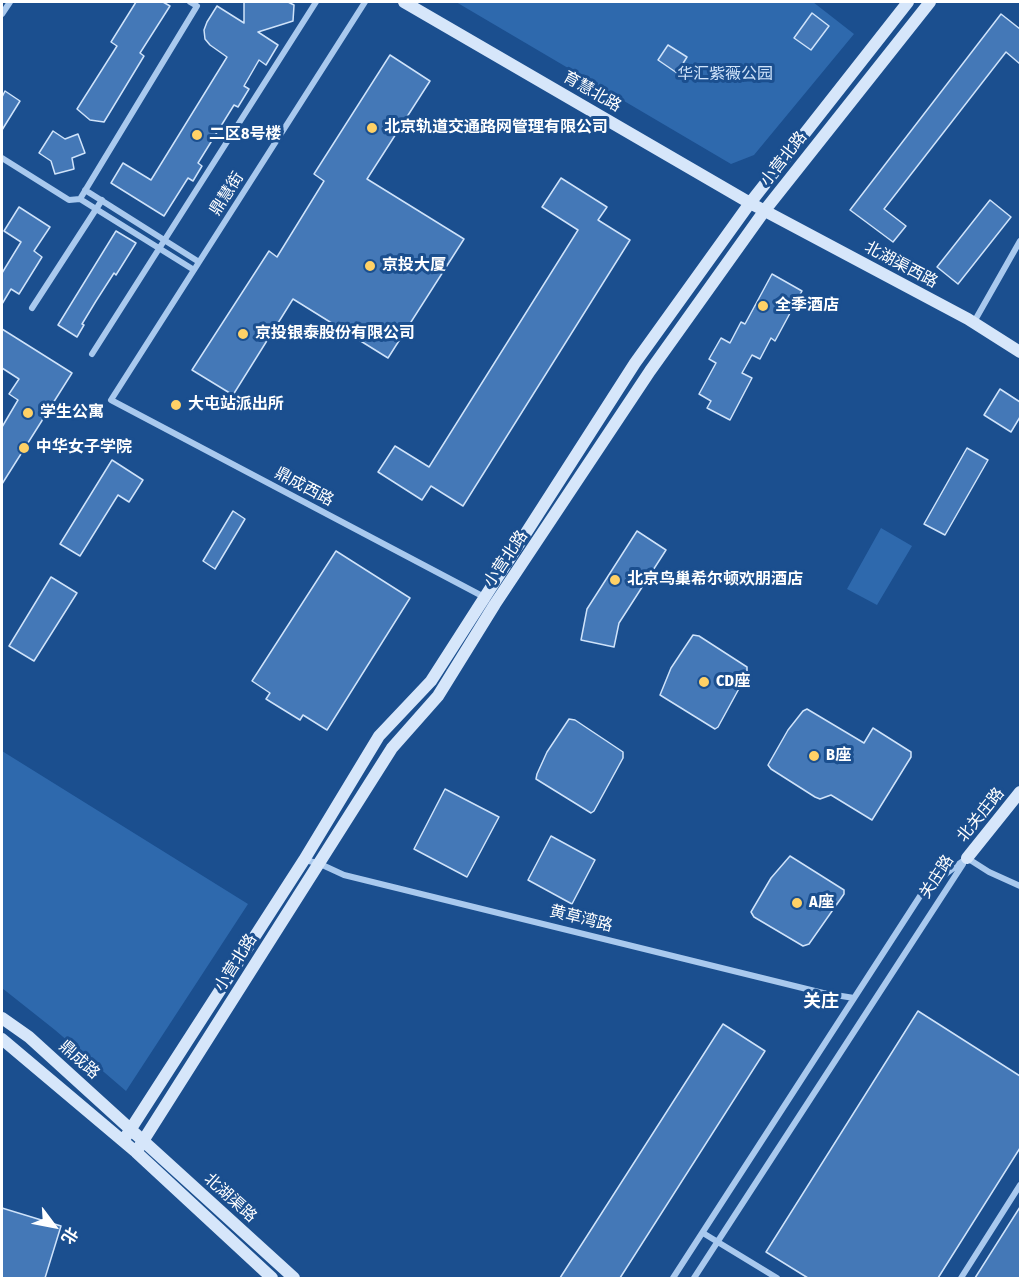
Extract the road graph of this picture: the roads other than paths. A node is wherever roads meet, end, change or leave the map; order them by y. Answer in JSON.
{"nodes":[{"id":1,"x":10,"y":2,"type":"edge"},
{"id":2,"x":190,"y":2,"type":"edge"},
{"id":3,"x":316,"y":2,"type":"edge"},
{"id":4,"x":365,"y":2,"type":"edge"},
{"id":5,"x":404,"y":2,"type":"edge"},
{"id":6,"x":908,"y":2,"type":"edge"},
{"id":7,"x":930,"y":2,"type":"edge"},
{"id":8,"x":2,"y":14,"type":"edge"},
{"id":9,"x":2,"y":158,"type":"edge"},
{"id":10,"x":86,"y":190,"type":"junction"},
{"id":11,"x":80,"y":199,"type":"junction"},
{"id":12,"x":102,"y":200,"type":"junction"},
{"id":13,"x":750,"y":202,"type":"junction"},
{"id":14,"x":96,"y":209,"type":"junction"},
{"id":15,"x":765,"y":210,"type":"junction"},
{"id":16,"x":165,"y":240,"type":"junction"},
{"id":17,"x":1020,"y":241,"type":"edge"},
{"id":18,"x":160,"y":249,"type":"junction"},
{"id":19,"x":199,"y":262,"type":"junction"},
{"id":20,"x":194,"y":270,"type":"junction"},
{"id":21,"x":32,"y":308,"type":"dead end"},
{"id":22,"x":974,"y":322,"type":"junction"},
{"id":23,"x":1020,"y":351,"type":"edge"},
{"id":24,"x":92,"y":354,"type":"dead end"},
{"id":25,"x":111,"y":400,"type":"joint"},
{"id":26,"x":484,"y":597,"type":"junction"},
{"id":27,"x":495,"y":604,"type":"junction"},
{"id":28,"x":1020,"y":792,"type":"edge"},
{"id":29,"x":967,"y":858,"type":"junction"},
{"id":30,"x":304,"y":860,"type":"junction"},
{"id":31,"x":318,"y":863,"type":"junction"},
{"id":32,"x":1020,"y":886,"type":"edge"},
{"id":33,"x":854,"y":998,"type":"junction"},
{"id":34,"x":2,"y":1018,"type":"edge"},
{"id":35,"x":2,"y":1039,"type":"edge"},
{"id":36,"x":131,"y":1129,"type":"junction"},
{"id":37,"x":123,"y":1141,"type":"junction"},
{"id":38,"x":144,"y":1141,"type":"junction"},
{"id":39,"x":136,"y":1152,"type":"junction"},
{"id":40,"x":1020,"y":1185,"type":"edge"},
{"id":41,"x":703,"y":1233,"type":"junction"},
{"id":42,"x":718,"y":1242,"type":"junction"},
{"id":43,"x":272,"y":1278,"type":"edge"},
{"id":44,"x":294,"y":1278,"type":"edge"},
{"id":45,"x":673,"y":1278,"type":"edge"},
{"id":46,"x":694,"y":1278,"type":"edge"},
{"id":47,"x":777,"y":1278,"type":"edge"},
{"id":48,"x":961,"y":1278,"type":"edge"}],
"edges":[{"from":1,"to":8,"type":"street"},
{"from":2,"to":10,"type":"street"},
{"from":3,"to":16,"type":"street"},
{"from":4,"to":19,"type":"street","name":"鼎慧街"},
{"from":5,"to":13,"type":"street","name":"育慧北路"},
{"from":6,"to":13,"type":"street","name":"小营北路"},
{"from":7,"to":15,"type":"street","name":"小营北路"},
{"from":9,"to":11,"type":"street"},
{"from":10,"to":11,"type":"street"},
{"from":10,"to":12,"type":"street"},
{"from":11,"to":14,"type":"street"},
{"from":12,"to":14,"type":"street"},
{"from":12,"to":16,"type":"street"},
{"from":13,"to":15,"type":"street","name":"育慧北路"},
{"from":13,"to":26,"type":"street","name":"小营北路"},
{"from":14,"to":18,"type":"street"},
{"from":14,"to":21,"type":"street"},
{"from":15,"to":22,"type":"street","name":"北湖渠西路"},
{"from":15,"to":27,"type":"street","name":"小营北路"},
{"from":16,"to":18,"type":"street"},
{"from":16,"to":19,"type":"street"},
{"from":17,"to":22,"type":"street"},
{"from":18,"to":20,"type":"street"},
{"from":18,"to":24,"type":"street"},
{"from":19,"to":20,"type":"street","name":"鼎慧街"},
{"from":20,"to":25,"type":"street","name":"鼎慧街"},
{"from":22,"to":23,"type":"street","name":"北湖渠西路"},
{"from":25,"to":26,"type":"street","name":"鼎成西路"},
{"from":26,"to":27,"type":"street","name":"鼎成西路"},
{"from":26,"to":30,"type":"street","name":"小营北路"},
{"from":27,"to":31,"type":"street","name":"小营北路"},
{"from":28,"to":29,"type":"street","name":"北关庄路"},
{"from":29,"to":32,"type":"street"},
{"from":29,"to":33,"type":"street","name":"关庄路"},
{"from":29,"to":42,"type":"street","name":"关庄路"},
{"from":30,"to":31,"type":"street","name":"黄草湾路"},
{"from":30,"to":36,"type":"street","name":"小营北路"},
{"from":31,"to":33,"type":"street","name":"黄草湾路"},
{"from":31,"to":38,"type":"street","name":"小营北路"},
{"from":33,"to":41,"type":"street","name":"关庄路"},
{"from":34,"to":36,"type":"street","name":"鼎成路"},
{"from":35,"to":37,"type":"street","name":"鼎成路"},
{"from":36,"to":37,"type":"street","name":"小营北路"},
{"from":36,"to":38,"type":"street","name":"鼎成路"},
{"from":37,"to":39,"type":"street","name":"鼎成路"},
{"from":38,"to":39,"type":"street","name":"小营北路"},
{"from":38,"to":44,"type":"street","name":"北湖渠路"},
{"from":39,"to":43,"type":"street","name":"北湖渠路"},
{"from":40,"to":48,"type":"street"},
{"from":41,"to":42,"type":"street"},
{"from":41,"to":45,"type":"street","name":"关庄路"},
{"from":42,"to":46,"type":"street","name":"关庄路"},
{"from":42,"to":47,"type":"street"}]}
